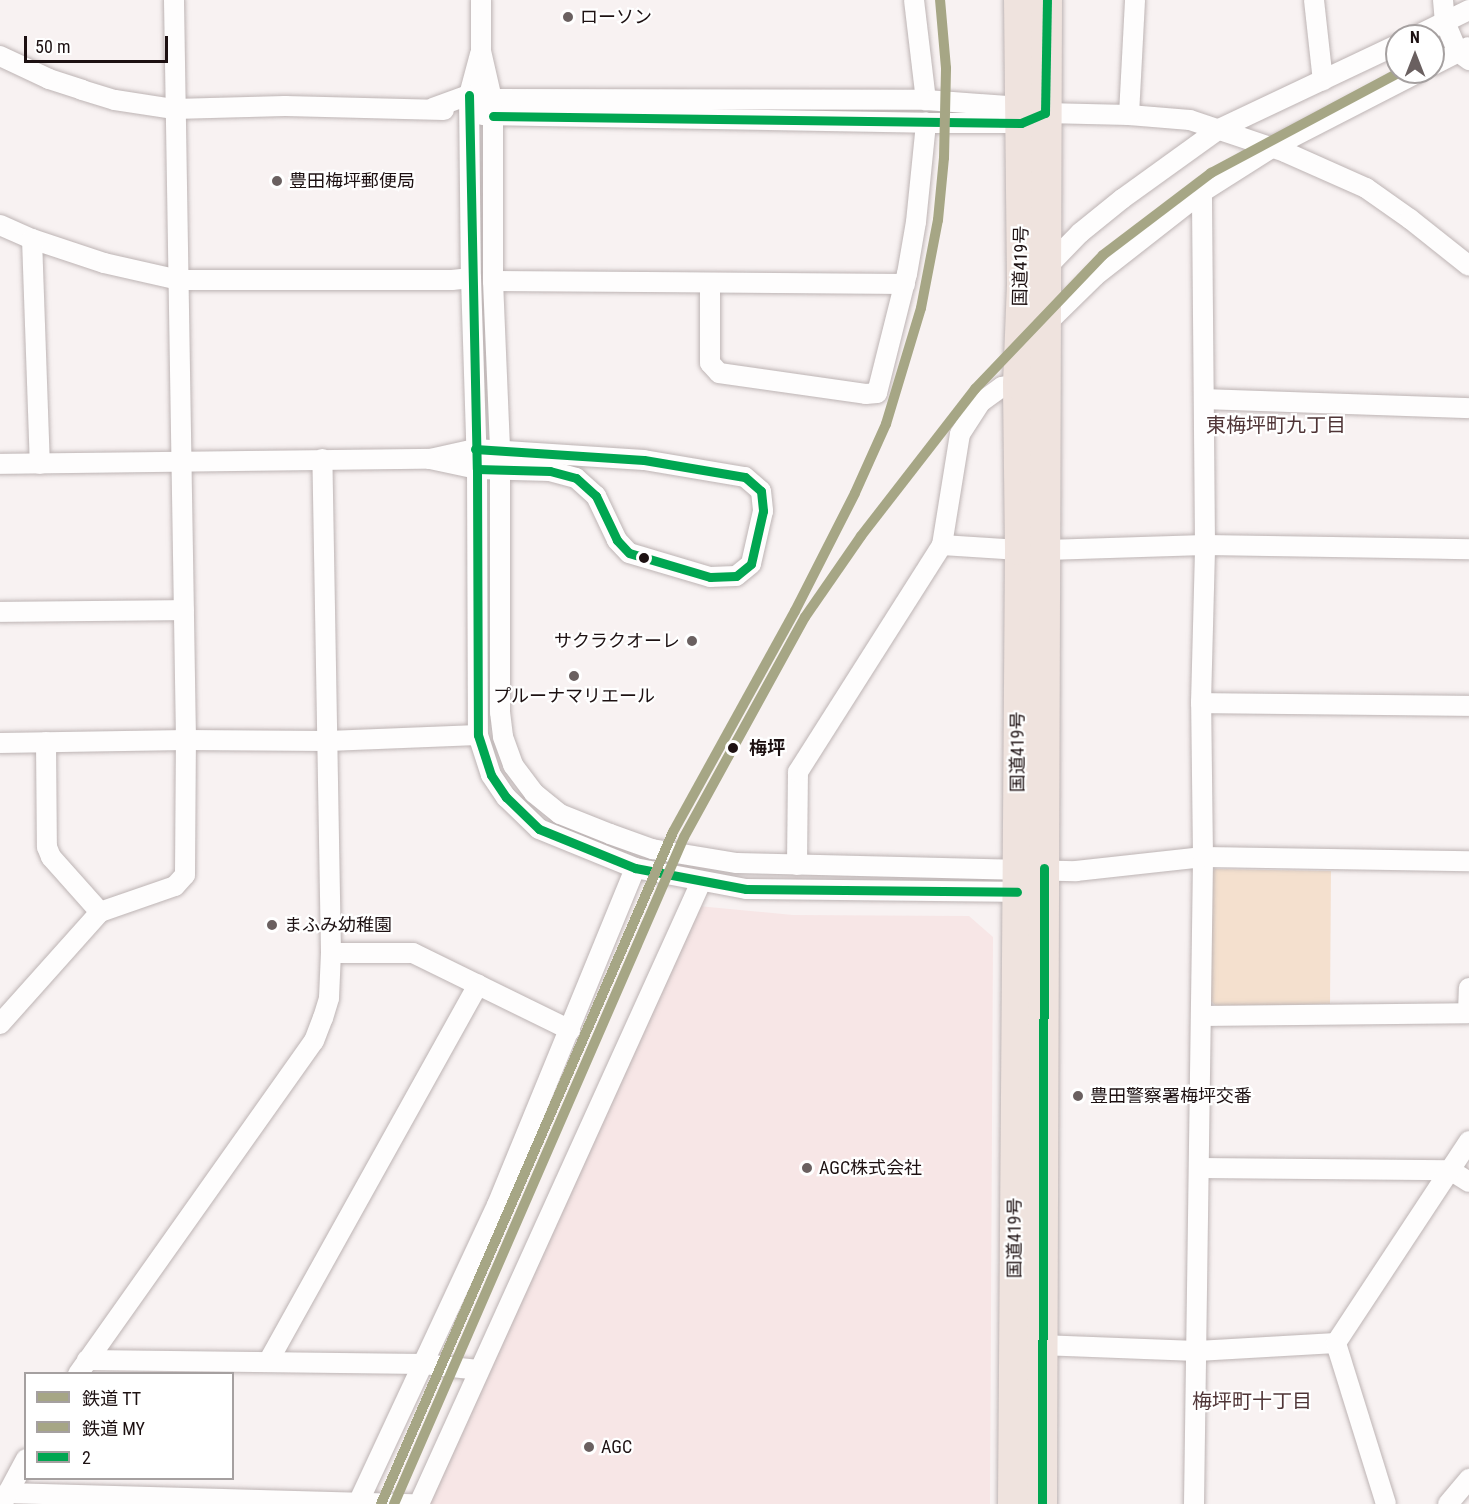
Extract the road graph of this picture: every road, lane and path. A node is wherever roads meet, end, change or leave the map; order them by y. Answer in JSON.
{"nodes":[{"id":1,"x":174,"y":0,"type":"edge"},
{"id":2,"x":481,"y":0,"type":"edge"},
{"id":3,"x":914,"y":0,"type":"edge"},
{"id":4,"x":1019,"y":0,"type":"edge"},
{"id":5,"x":1047,"y":0,"type":"edge"},
{"id":6,"x":1135,"y":0,"type":"edge"},
{"id":7,"x":1314,"y":0,"type":"edge"},
{"id":8,"x":1443,"y":0,"type":"edge"},
{"id":9,"x":1469,"y":10,"type":"edge"},
{"id":10,"x":1445,"y":22,"type":"junction"},
{"id":11,"x":1441,"y":24,"type":"edge"},
{"id":12,"x":481,"y":51,"type":"junction"},
{"id":13,"x":1385,"y":51,"type":"edge"},
{"id":14,"x":1465,"y":53,"type":"edge"},
{"id":15,"x":0,"y":56,"type":"edge"},
{"id":16,"x":1445,"y":60,"type":"edge"},
{"id":17,"x":1323,"y":81,"type":"junction"},
{"id":18,"x":1396,"y":84,"type":"edge"},
{"id":19,"x":926,"y":100,"type":"junction"},
{"id":20,"x":469,"y":105,"type":"junction"},
{"id":21,"x":493,"y":108,"type":"junction"},
{"id":22,"x":174,"y":109,"type":"junction"},
{"id":23,"x":1029,"y":114,"type":"junction"},
{"id":24,"x":1129,"y":115,"type":"junction"},
{"id":25,"x":926,"y":123,"type":"junction"},
{"id":26,"x":1219,"y":129,"type":"junction"},
{"id":27,"x":1273,"y":147,"type":"junction"},
{"id":28,"x":1202,"y":192,"type":"junction"},
{"id":29,"x":0,"y":225,"type":"edge"},
{"id":30,"x":32,"y":239,"type":"junction"},
{"id":31,"x":1469,"y":266,"type":"edge"},
{"id":32,"x":1046,"y":268,"type":"junction"},
{"id":33,"x":471,"y":278,"type":"junction"},
{"id":34,"x":179,"y":280,"type":"junction"},
{"id":35,"x":494,"y":281,"type":"junction"},
{"id":36,"x":710,"y":283,"type":"junction"},
{"id":37,"x":905,"y":284,"type":"junction"},
{"id":38,"x":1045,"y":325,"type":"junction"},
{"id":39,"x":1018,"y":384,"type":"junction"},
{"id":40,"x":1205,"y":399,"type":"junction"},
{"id":41,"x":1469,"y":408,"type":"edge"},
{"id":42,"x":475,"y":449,"type":"junction"},
{"id":43,"x":500,"y":449,"type":"junction"},
{"id":44,"x":322,"y":459,"type":"junction"},
{"id":45,"x":430,"y":459,"type":"junction"},
{"id":46,"x":180,"y":461,"type":"junction"},
{"id":47,"x":0,"y":464,"type":"edge"},
{"id":48,"x":40,"y":464,"type":"junction"},
{"id":49,"x":477,"y":469,"type":"junction"},
{"id":50,"x":499,"y":469,"type":"junction"},
{"id":51,"x":942,"y":545,"type":"junction"},
{"id":52,"x":1205,"y":545,"type":"junction"},
{"id":53,"x":1469,"y":549,"type":"edge"},
{"id":54,"x":1033,"y":550,"type":"junction"},
{"id":55,"x":184,"y":610,"type":"junction"},
{"id":56,"x":0,"y":612,"type":"edge"},
{"id":57,"x":1201,"y":703,"type":"junction"},
{"id":58,"x":1469,"y":706,"type":"edge"},
{"id":59,"x":478,"y":735,"type":"junction"},
{"id":60,"x":186,"y":740,"type":"junction"},
{"id":61,"x":328,"y":741,"type":"junction"},
{"id":62,"x":46,"y":742,"type":"junction"},
{"id":63,"x":0,"y":743,"type":"edge"},
{"id":64,"x":1203,"y":857,"type":"junction"},
{"id":65,"x":1469,"y":861,"type":"edge"},
{"id":66,"x":797,"y":865,"type":"junction"},
{"id":67,"x":635,"y":868,"type":"junction"},
{"id":68,"x":1031,"y":880,"type":"junction"},
{"id":69,"x":701,"y":882,"type":"junction"},
{"id":70,"x":100,"y":912,"type":"junction"},
{"id":71,"x":331,"y":953,"type":"junction"},
{"id":72,"x":478,"y":985,"type":"junction"},
{"id":73,"x":1469,"y":988,"type":"edge"},
{"id":74,"x":1469,"y":1013,"type":"edge"},
{"id":75,"x":1201,"y":1016,"type":"junction"},
{"id":76,"x":0,"y":1024,"type":"edge"},
{"id":77,"x":570,"y":1030,"type":"junction"},
{"id":78,"x":1469,"y":1141,"type":"edge"},
{"id":79,"x":1200,"y":1168,"type":"junction"},
{"id":80,"x":1449,"y":1170,"type":"junction"},
{"id":81,"x":1469,"y":1182,"type":"edge"},
{"id":82,"x":1336,"y":1343,"type":"junction"},
{"id":83,"x":1040,"y":1345,"type":"junction"},
{"id":84,"x":1197,"y":1351,"type":"junction"},
{"id":85,"x":268,"y":1362,"type":"junction"},
{"id":86,"x":424,"y":1365,"type":"junction"},
{"id":87,"x":82,"y":1367,"type":"edge"},
{"id":88,"x":478,"y":1370,"type":"junction"},
{"id":89,"x":24,"y":1463,"type":"edge"},
{"id":90,"x":1469,"y":1479,"type":"edge"},
{"id":91,"x":5,"y":1499,"type":"edge"},
{"id":92,"x":359,"y":1501,"type":"junction"},
{"id":93,"x":412,"y":1504,"type":"edge"},
{"id":94,"x":418,"y":1504,"type":"edge"},
{"id":95,"x":1013,"y":1504,"type":"edge"},
{"id":96,"x":1042,"y":1504,"type":"edge"},
{"id":97,"x":1194,"y":1504,"type":"edge"},
{"id":98,"x":1386,"y":1504,"type":"edge"},
{"id":99,"x":1448,"y":1504,"type":"edge"}],
"edges":[{"from":1,"to":22,"type":"street"},
{"from":2,"to":12,"type":"street"},
{"from":3,"to":19,"type":"street"},
{"from":4,"to":23,"type":"highway","name":"国道419号"},
{"from":5,"to":23,"type":"highway","name":"国道419号"},
{"from":6,"to":24,"type":"street"},
{"from":7,"to":17,"type":"street"},
{"from":8,"to":10,"type":"street"},
{"from":9,"to":10,"type":"street"},
{"from":10,"to":11,"type":"street"},
{"from":10,"to":14,"type":"street"},
{"from":12,"to":20,"type":"street"},
{"from":12,"to":21,"type":"street"},
{"from":13,"to":17,"type":"street"},
{"from":14,"to":16,"type":"street"},
{"from":15,"to":22,"type":"street"},
{"from":17,"to":26,"type":"street"},
{"from":18,"to":27,"type":"street"},
{"from":19,"to":21,"type":"street"},
{"from":19,"to":23,"type":"street"},
{"from":20,"to":21,"type":"street"},
{"from":20,"to":22,"type":"street"},
{"from":20,"to":33,"type":"street"},
{"from":21,"to":25,"type":"street"},
{"from":21,"to":35,"type":"street"},
{"from":22,"to":34,"type":"street"},
{"from":23,"to":24,"type":"street"},
{"from":23,"to":25,"type":"street"},
{"from":23,"to":32,"type":"highway","name":"国道419号"},
{"from":23,"to":39,"type":"highway","name":"国道419号"},
{"from":24,"to":26,"type":"street"},
{"from":25,"to":37,"type":"street"},
{"from":26,"to":27,"type":"street"},
{"from":26,"to":32,"type":"street"},
{"from":27,"to":28,"type":"street"},
{"from":27,"to":31,"type":"street"},
{"from":28,"to":38,"type":"street"},
{"from":28,"to":40,"type":"street"},
{"from":29,"to":30,"type":"street"},
{"from":30,"to":34,"type":"street"},
{"from":30,"to":48,"type":"street"},
{"from":32,"to":38,"type":"highway","name":"国道419号"},
{"from":33,"to":34,"type":"street"},
{"from":33,"to":42,"type":"street"},
{"from":34,"to":46,"type":"street"},
{"from":35,"to":36,"type":"street"},
{"from":35,"to":43,"type":"street"},
{"from":36,"to":37,"type":"street"},
{"from":36,"to":37,"type":"street"},
{"from":38,"to":54,"type":"highway","name":"国道419号"},
{"from":39,"to":51,"type":"street"},
{"from":39,"to":54,"type":"highway","name":"国道419号"},
{"from":40,"to":41,"type":"street"},
{"from":40,"to":52,"type":"street"},
{"from":42,"to":43,"type":"street"},
{"from":42,"to":45,"type":"street"},
{"from":42,"to":49,"type":"street"},
{"from":43,"to":50,"type":"street"},
{"from":43,"to":50,"type":"street"},
{"from":44,"to":45,"type":"street"},
{"from":44,"to":46,"type":"street"},
{"from":44,"to":61,"type":"street"},
{"from":45,"to":49,"type":"street"},
{"from":46,"to":48,"type":"street"},
{"from":46,"to":55,"type":"street"},
{"from":47,"to":48,"type":"street"},
{"from":49,"to":50,"type":"street"},
{"from":49,"to":59,"type":"street"},
{"from":50,"to":66,"type":"street"},
{"from":51,"to":54,"type":"street"},
{"from":51,"to":66,"type":"street"},
{"from":52,"to":53,"type":"street"},
{"from":52,"to":54,"type":"street"},
{"from":52,"to":57,"type":"street"},
{"from":54,"to":68,"type":"highway","name":"国道419号"},
{"from":55,"to":56,"type":"street"},
{"from":55,"to":60,"type":"street"},
{"from":57,"to":58,"type":"street"},
{"from":57,"to":64,"type":"street"},
{"from":59,"to":61,"type":"street"},
{"from":59,"to":67,"type":"street"},
{"from":60,"to":61,"type":"street"},
{"from":60,"to":62,"type":"street"},
{"from":60,"to":70,"type":"street"},
{"from":61,"to":71,"type":"street"},
{"from":62,"to":63,"type":"street"},
{"from":62,"to":70,"type":"street"},
{"from":64,"to":65,"type":"street"},
{"from":64,"to":68,"type":"street"},
{"from":64,"to":75,"type":"street"},
{"from":66,"to":68,"type":"street"},
{"from":67,"to":69,"type":"street"},
{"from":67,"to":77,"type":"street"},
{"from":68,"to":69,"type":"street"},
{"from":68,"to":83,"type":"highway","name":"国道419号"},
{"from":68,"to":95,"type":"highway","name":"国道419号"},
{"from":69,"to":88,"type":"street"},
{"from":70,"to":76,"type":"street"},
{"from":71,"to":72,"type":"street"},
{"from":71,"to":87,"type":"street"},
{"from":72,"to":77,"type":"street"},
{"from":72,"to":85,"type":"street"},
{"from":73,"to":74,"type":"street"},
{"from":74,"to":75,"type":"street"},
{"from":75,"to":79,"type":"street"},
{"from":77,"to":86,"type":"street"},
{"from":78,"to":80,"type":"street"},
{"from":79,"to":80,"type":"street"},
{"from":79,"to":84,"type":"street"},
{"from":80,"to":81,"type":"street"},
{"from":80,"to":82,"type":"street"},
{"from":82,"to":84,"type":"street"},
{"from":82,"to":98,"type":"street"},
{"from":83,"to":84,"type":"street"},
{"from":83,"to":96,"type":"highway","name":"国道419号"},
{"from":84,"to":97,"type":"street"},
{"from":85,"to":86,"type":"street"},
{"from":85,"to":87,"type":"street"},
{"from":86,"to":88,"type":"street"},
{"from":86,"to":92,"type":"street"},
{"from":88,"to":94,"type":"street"},
{"from":89,"to":91,"type":"street"},
{"from":90,"to":99,"type":"street"},
{"from":91,"to":92,"type":"street"},
{"from":92,"to":93,"type":"street"}]}
